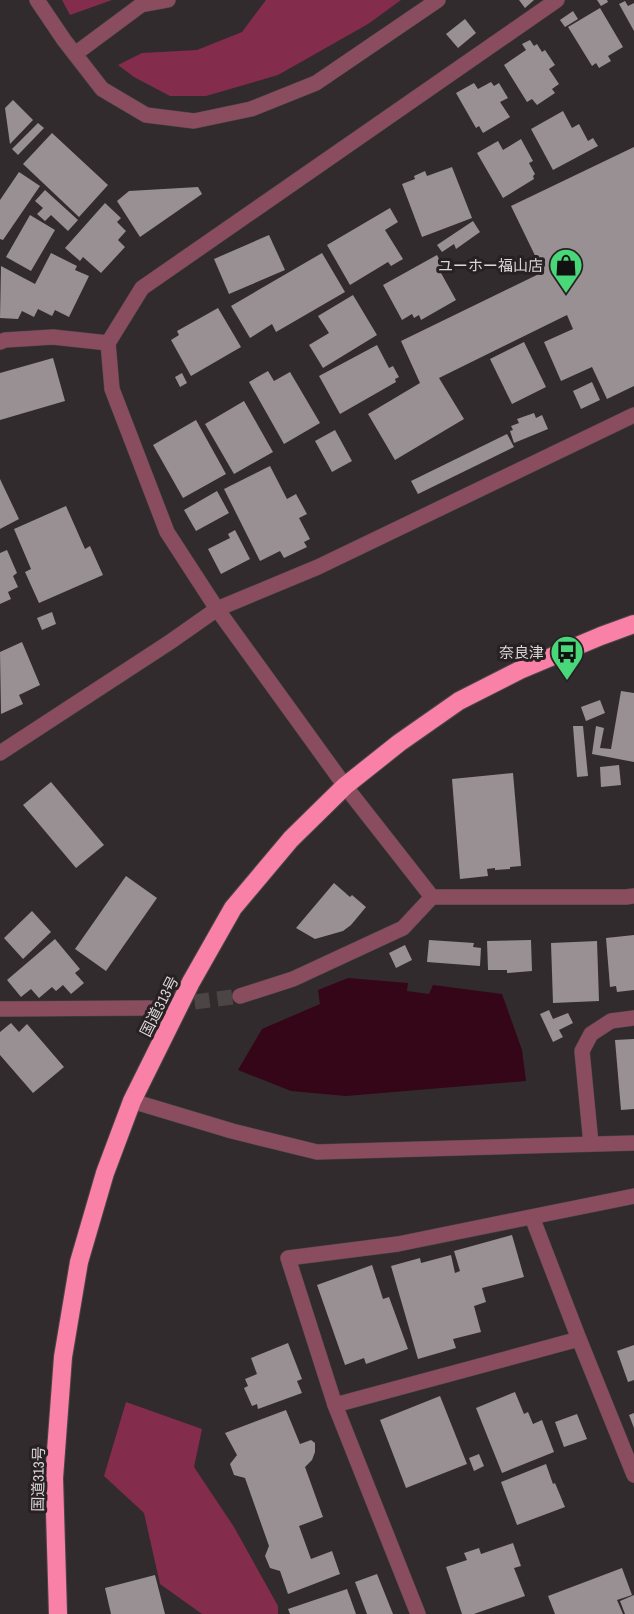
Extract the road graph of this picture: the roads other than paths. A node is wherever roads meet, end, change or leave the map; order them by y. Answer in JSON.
{"nodes":[{"id":1,"x":37,"y":0,"type":"edge"},
{"id":2,"x":168,"y":0,"type":"edge"},
{"id":3,"x":438,"y":0,"type":"edge"},
{"id":4,"x":557,"y":0,"type":"edge"},
{"id":5,"x":75,"y":54,"type":"junction"},
{"id":6,"x":0,"y":342,"type":"edge"},
{"id":7,"x":108,"y":343,"type":"junction"},
{"id":8,"x":634,"y":415,"type":"edge"},
{"id":9,"x":217,"y":609,"type":"junction"},
{"id":10,"x":634,"y":624,"type":"edge"},
{"id":11,"x":0,"y":753,"type":"edge"},
{"id":12,"x":345,"y":786,"type":"junction"},
{"id":13,"x":634,"y":896,"type":"edge"},
{"id":14,"x":432,"y":897,"type":"junction"},
{"id":15,"x":240,"y":996,"type":"tunnel mouth"},
{"id":16,"x":149,"y":1008,"type":"tunnel mouth"},
{"id":17,"x":0,"y":1009,"type":"edge"},
{"id":18,"x":634,"y":1018,"type":"edge"},
{"id":19,"x":132,"y":1101,"type":"junction"},
{"id":20,"x":634,"y":1143,"type":"edge"},
{"id":21,"x":591,"y":1144,"type":"junction"},
{"id":22,"x":634,"y":1196,"type":"edge"},
{"id":23,"x":532,"y":1217,"type":"junction"},
{"id":24,"x":579,"y":1339,"type":"junction"},
{"id":25,"x":335,"y":1406,"type":"junction"},
{"id":26,"x":634,"y":1475,"type":"edge"},
{"id":27,"x":58,"y":1614,"type":"edge"},
{"id":28,"x":418,"y":1614,"type":"edge"}],
"edges":[{"from":1,"to":5,"type":"street"},
{"from":2,"to":5,"type":"street"},
{"from":3,"to":5,"type":"street"},
{"from":4,"to":7,"type":"street"},
{"from":6,"to":7,"type":"street"},
{"from":7,"to":9,"type":"street"},
{"from":8,"to":9,"type":"street"},
{"from":9,"to":11,"type":"street"},
{"from":9,"to":12,"type":"street"},
{"from":10,"to":12,"type":"highway","name":"国道313号"},
{"from":12,"to":14,"type":"street"},
{"from":12,"to":19,"type":"highway","name":"国道313号"},
{"from":13,"to":14,"type":"street"},
{"from":14,"to":15,"type":"street"},
{"from":16,"to":17,"type":"street"},
{"from":18,"to":21,"type":"street"},
{"from":19,"to":21,"type":"street"},
{"from":19,"to":27,"type":"highway","name":"国道313号"},
{"from":20,"to":21,"type":"street"},
{"from":22,"to":23,"type":"street"},
{"from":23,"to":24,"type":"street"},
{"from":23,"to":25,"type":"street"},
{"from":24,"to":25,"type":"street"},
{"from":24,"to":26,"type":"street"},
{"from":25,"to":28,"type":"street"}]}
